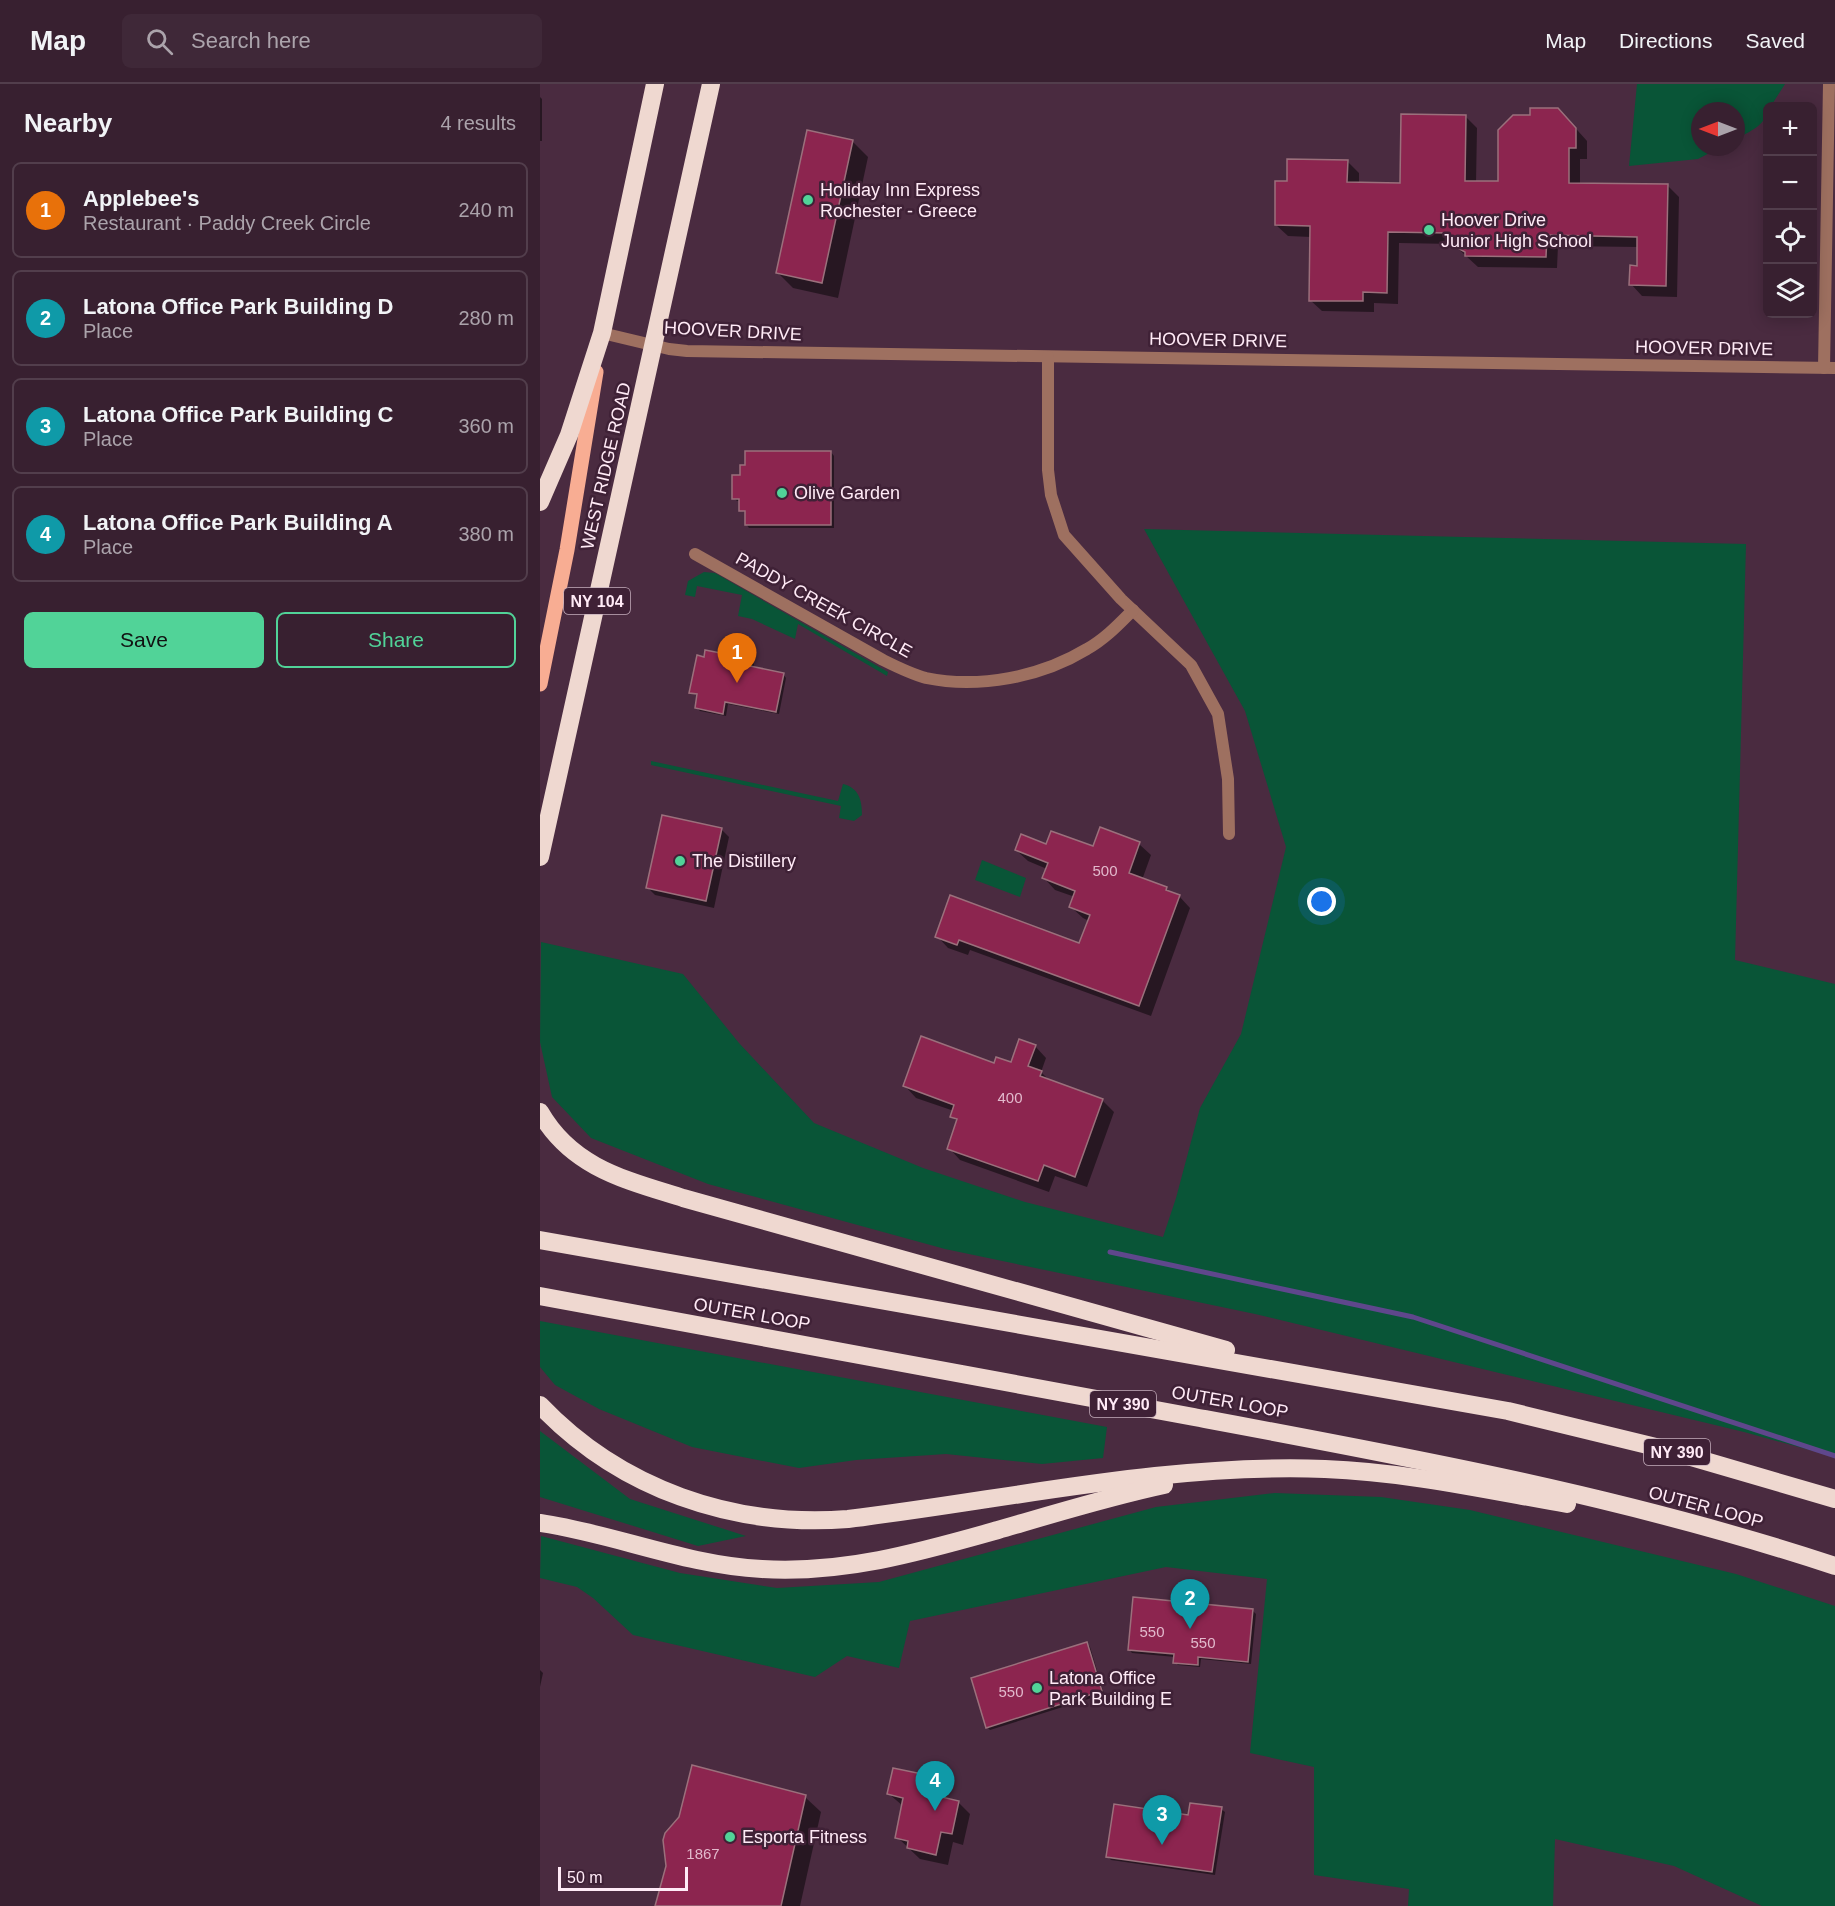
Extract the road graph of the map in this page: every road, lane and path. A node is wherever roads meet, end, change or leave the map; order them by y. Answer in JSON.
{"nodes":[{"id":1,"x":655,"y":84,"type":"edge"},
{"id":2,"x":711,"y":84,"type":"edge"},
{"id":3,"x":1829,"y":84,"type":"edge"},
{"id":4,"x":602,"y":333,"type":"junction"},
{"id":5,"x":655,"y":346,"type":"junction"},
{"id":6,"x":1048,"y":357,"type":"junction"},
{"id":7,"x":1829,"y":368,"type":"edge"},
{"id":8,"x":557,"y":465,"type":"junction"},
{"id":9,"x":540,"y":493,"type":"edge"},
{"id":10,"x":540,"y":502,"type":"edge"},
{"id":11,"x":695,"y":554,"type":"dead end"},
{"id":12,"x":1133,"y":610,"type":"junction"},
{"id":13,"x":540,"y":684,"type":"edge"},
{"id":14,"x":1229,"y":834,"type":"dead end"},
{"id":15,"x":540,"y":857,"type":"edge"},
{"id":16,"x":540,"y":1112,"type":"edge"},
{"id":17,"x":540,"y":1240,"type":"edge"},
{"id":18,"x":540,"y":1296,"type":"edge"},
{"id":19,"x":1353,"y":1383,"type":"junction"},
{"id":20,"x":540,"y":1405,"type":"edge"},
{"id":21,"x":1252,"y":1470,"type":"junction"},
{"id":22,"x":1835,"y":1499,"type":"edge"},
{"id":23,"x":540,"y":1523,"type":"edge"},
{"id":24,"x":1702,"y":1527,"type":"junction"},
{"id":25,"x":1835,"y":1566,"type":"edge"}],
"edges":[{"from":1,"to":4,"type":"highway","name":"WEST RIDGE ROAD","number":"NY 104"},
{"from":2,"to":5,"type":"highway","name":"WEST RIDGE ROAD","number":"NY 104"},
{"from":3,"to":7,"type":"street"},
{"from":4,"to":5,"type":"street","name":"HOOVER DRIVE"},
{"from":4,"to":8,"type":"highway"},
{"from":4,"to":13,"type":"main road","name":"WEST RIDGE ROAD","number":"NY 104"},
{"from":5,"to":6,"type":"street","name":"HOOVER DRIVE"},
{"from":5,"to":15,"type":"highway","name":"WEST RIDGE ROAD","number":"NY 104"},
{"from":6,"to":7,"type":"street","name":"HOOVER DRIVE"},
{"from":6,"to":12,"type":"street"},
{"from":8,"to":9,"type":"highway"},
{"from":8,"to":10,"type":"highway"},
{"from":11,"to":12,"type":"street","name":"PADDY CREEK CIRCLE"},
{"from":12,"to":14,"type":"street"},
{"from":16,"to":19,"type":"highway"},
{"from":17,"to":19,"type":"highway","name":"OUTER LOOP","number":"NY 390"},
{"from":18,"to":24,"type":"highway","name":"OUTER LOOP","number":"NY 390"},
{"from":19,"to":22,"type":"highway","name":"OUTER LOOP","number":"NY 390"},
{"from":20,"to":21,"type":"highway"},
{"from":21,"to":23,"type":"highway"},
{"from":21,"to":24,"type":"highway"},
{"from":24,"to":25,"type":"highway","name":"OUTER LOOP","number":"NY 390"}]}
